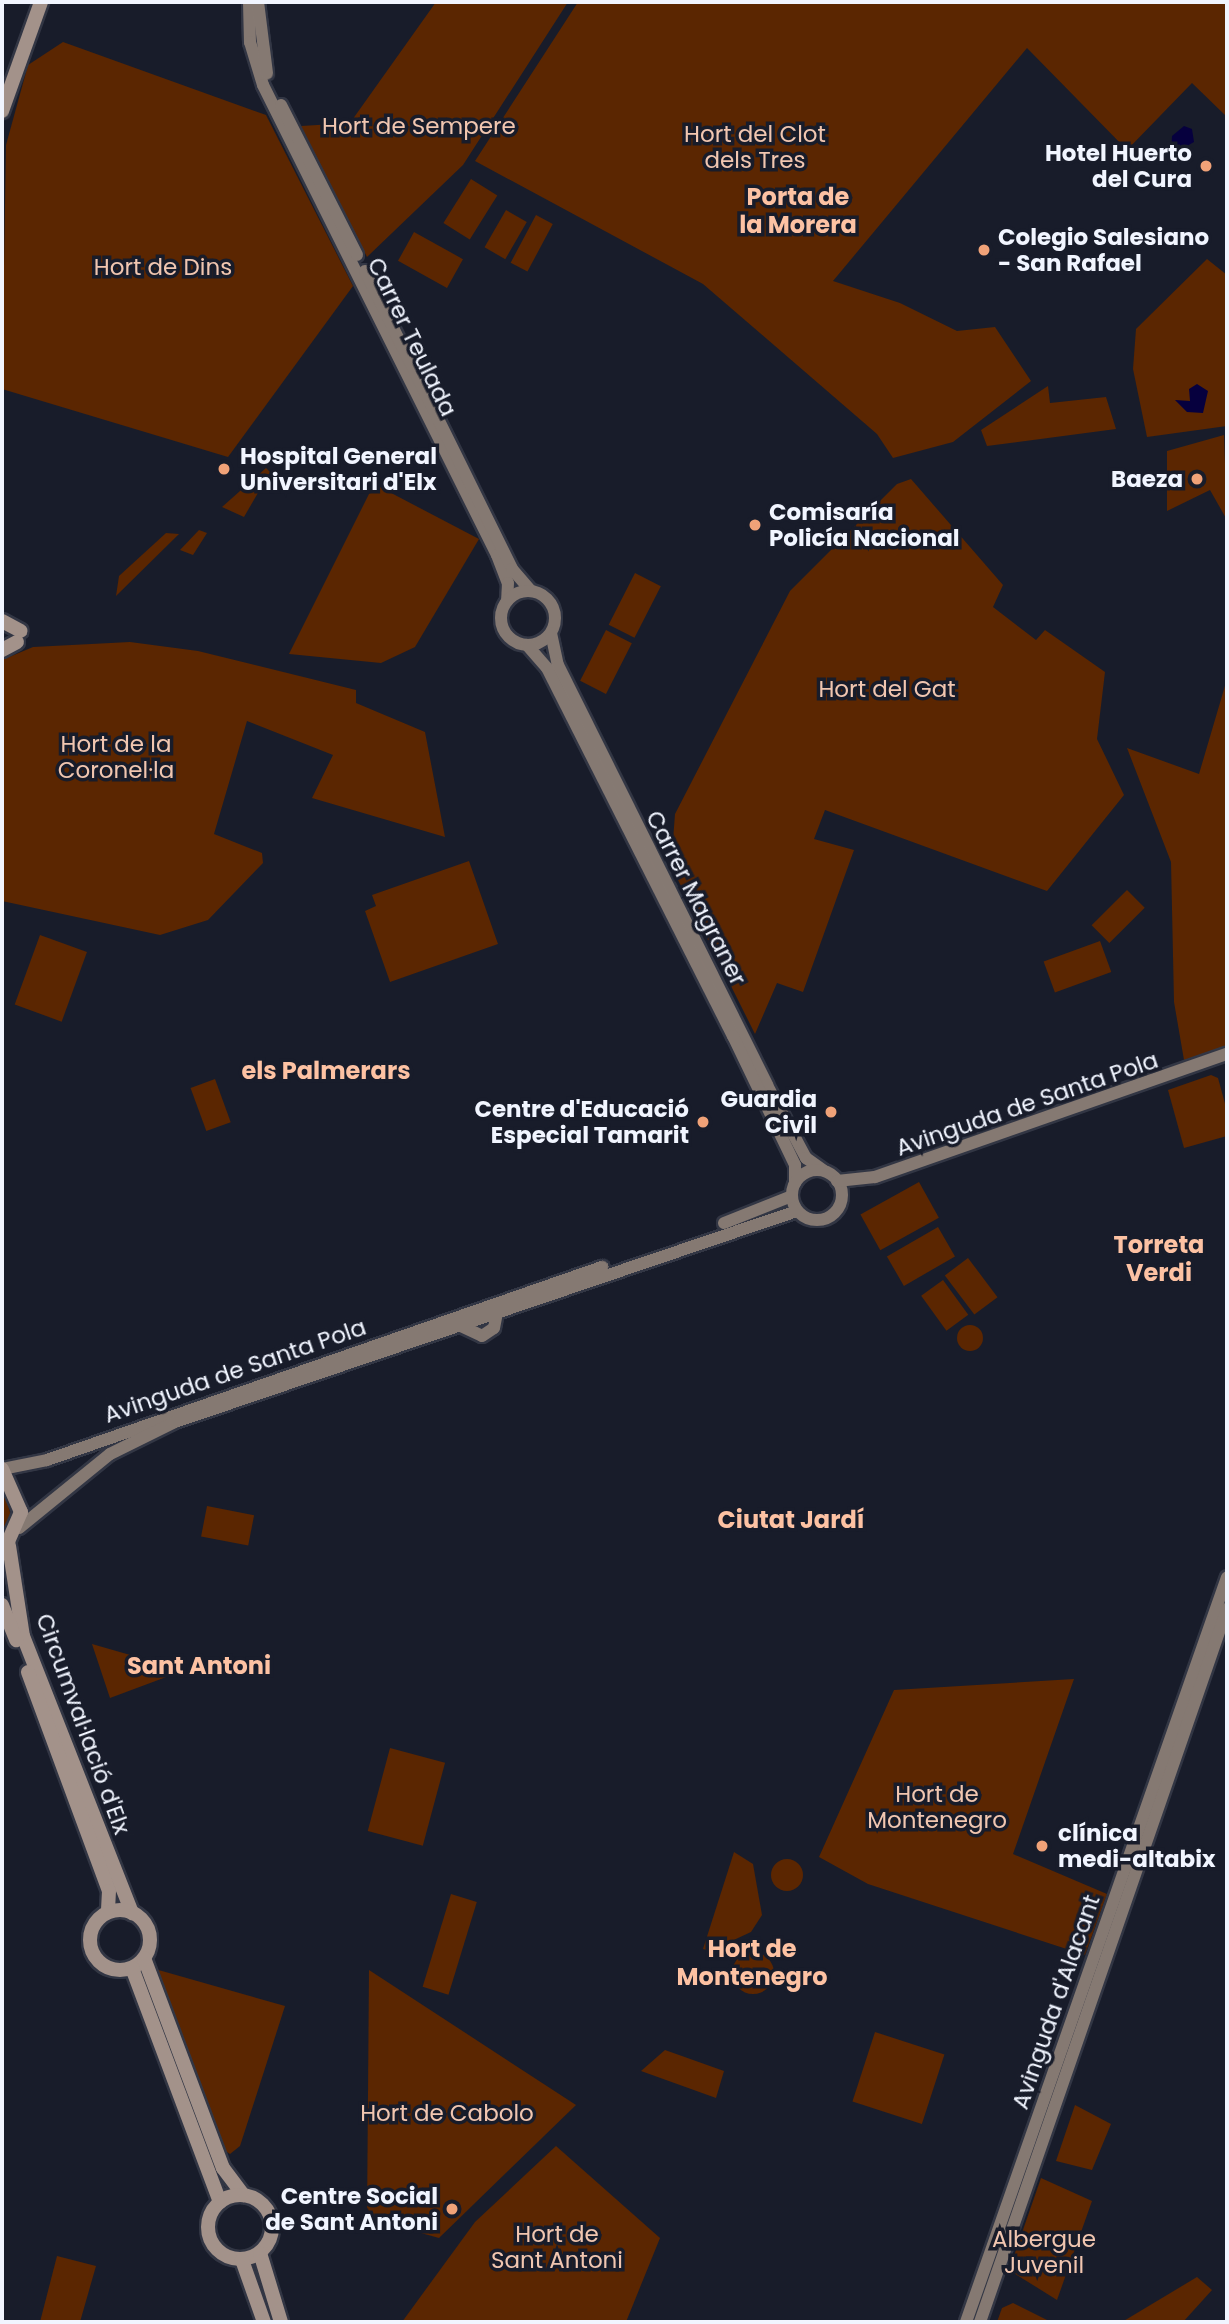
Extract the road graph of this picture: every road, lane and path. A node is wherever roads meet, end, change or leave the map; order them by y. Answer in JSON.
{"nodes":[{"id":1,"x":33,"y":2,"type":"edge"},
{"id":2,"x":41,"y":2,"type":"edge"},
{"id":3,"x":249,"y":2,"type":"edge"},
{"id":4,"x":258,"y":2,"type":"edge"},
{"id":5,"x":19,"y":58,"type":"junction"},
{"id":6,"x":2,"y":91,"type":"edge"},
{"id":7,"x":2,"y":111,"type":"edge"},
{"id":8,"x":530,"y":590,"type":"junction"},
{"id":9,"x":506,"y":601,"type":"junction"},
{"id":10,"x":2,"y":621,"type":"edge"},
{"id":11,"x":551,"y":633,"type":"junction"},
{"id":12,"x":527,"y":645,"type":"junction"},
{"id":13,"x":2,"y":650,"type":"edge"},
{"id":14,"x":1225,"y":1059,"type":"edge"},
{"id":15,"x":823,"y":1170,"type":"junction"},
{"id":16,"x":875,"y":1177,"type":"junction"},
{"id":17,"x":837,"y":1181,"type":"junction"},
{"id":18,"x":793,"y":1190,"type":"junction"},
{"id":19,"x":842,"y":1198,"type":"junction"},
{"id":20,"x":797,"y":1211,"type":"junction"},
{"id":21,"x":481,"y":1307,"type":"junction"},
{"id":22,"x":496,"y":1313,"type":"junction"},
{"id":23,"x":461,"y":1326,"type":"junction"},
{"id":24,"x":2,"y":1469,"type":"edge"},
{"id":25,"x":19,"y":1528,"type":"junction"},
{"id":26,"x":6,"y":1550,"type":"edge"},
{"id":27,"x":1227,"y":1577,"type":"edge"},
{"id":28,"x":2,"y":1605,"type":"edge"},
{"id":29,"x":1227,"y":1609,"type":"edge"},
{"id":30,"x":108,"y":1912,"type":"junction"},
{"id":31,"x":135,"y":1914,"type":"junction"},
{"id":32,"x":138,"y":1963,"type":"junction"},
{"id":33,"x":243,"y":2195,"type":"junction"},
{"id":34,"x":220,"y":2202,"type":"junction"},
{"id":35,"x":260,"y":2253,"type":"junction"},
{"id":36,"x":243,"y":2260,"type":"junction"},
{"id":37,"x":264,"y":2322,"type":"edge"},
{"id":38,"x":281,"y":2322,"type":"edge"},
{"id":39,"x":966,"y":2322,"type":"edge"},
{"id":40,"x":980,"y":2322,"type":"edge"}],
"edges":[{"from":1,"to":5,"type":"main road"},
{"from":2,"to":5,"type":"main road"},
{"from":3,"to":9,"type":"main road","name":"Carrer Teulada"},
{"from":4,"to":8,"type":"main road","name":"Carrer Teulada"},
{"from":5,"to":6,"type":"main road"},
{"from":5,"to":7,"type":"main road"},
{"from":8,"to":9,"type":"main road"},
{"from":8,"to":11,"type":"main road"},
{"from":9,"to":12,"type":"main road"},
{"from":10,"to":13,"type":"main road"},
{"from":11,"to":12,"type":"main road"},
{"from":11,"to":15,"type":"main road","name":"Carrer Magraner"},
{"from":12,"to":18,"type":"main road","name":"Carrer Magraner"},
{"from":14,"to":16,"type":"main road","name":"Avinguda de Santa Pola"},
{"from":15,"to":17,"type":"main road"},
{"from":15,"to":18,"type":"main road"},
{"from":16,"to":17,"type":"main road","name":"Avinguda de Santa Pola"},
{"from":16,"to":19,"type":"main road","name":"Avinguda de Santa Pola"},
{"from":17,"to":19,"type":"main road"},
{"from":18,"to":20,"type":"main road"},
{"from":18,"to":21,"type":"main road","name":"Avinguda de Santa Pola"},
{"from":19,"to":20,"type":"main road"},
{"from":20,"to":22,"type":"main road","name":"Avinguda de Santa Pola"},
{"from":21,"to":22,"type":"main road"},
{"from":21,"to":23,"type":"main road","name":"Avinguda de Santa Pola"},
{"from":21,"to":24,"type":"main road","name":"Avinguda de Santa Pola"},
{"from":22,"to":23,"type":"main road","name":"Avinguda de Santa Pola"},
{"from":23,"to":25,"type":"main road","name":"Avinguda de Santa Pola"},
{"from":24,"to":25,"type":"main road"},
{"from":25,"to":26,"type":"main road"},
{"from":26,"to":31,"type":"main road","name":"Circumval·lació d'Elx"},
{"from":27,"to":39,"type":"main road","name":"Avinguda d'Alacant"},
{"from":28,"to":30,"type":"main road","name":"Circumval·lació d'Elx"},
{"from":29,"to":40,"type":"main road","name":"Avinguda d'Alacant"},
{"from":30,"to":31,"type":"main road"},
{"from":30,"to":32,"type":"main road"},
{"from":31,"to":32,"type":"main road"},
{"from":32,"to":33,"type":"main road"},
{"from":32,"to":34,"type":"main road"},
{"from":33,"to":34,"type":"main road"},
{"from":33,"to":35,"type":"main road"},
{"from":34,"to":36,"type":"main road"},
{"from":35,"to":36,"type":"main road"},
{"from":35,"to":38,"type":"main road"},
{"from":36,"to":37,"type":"main road"}]}
